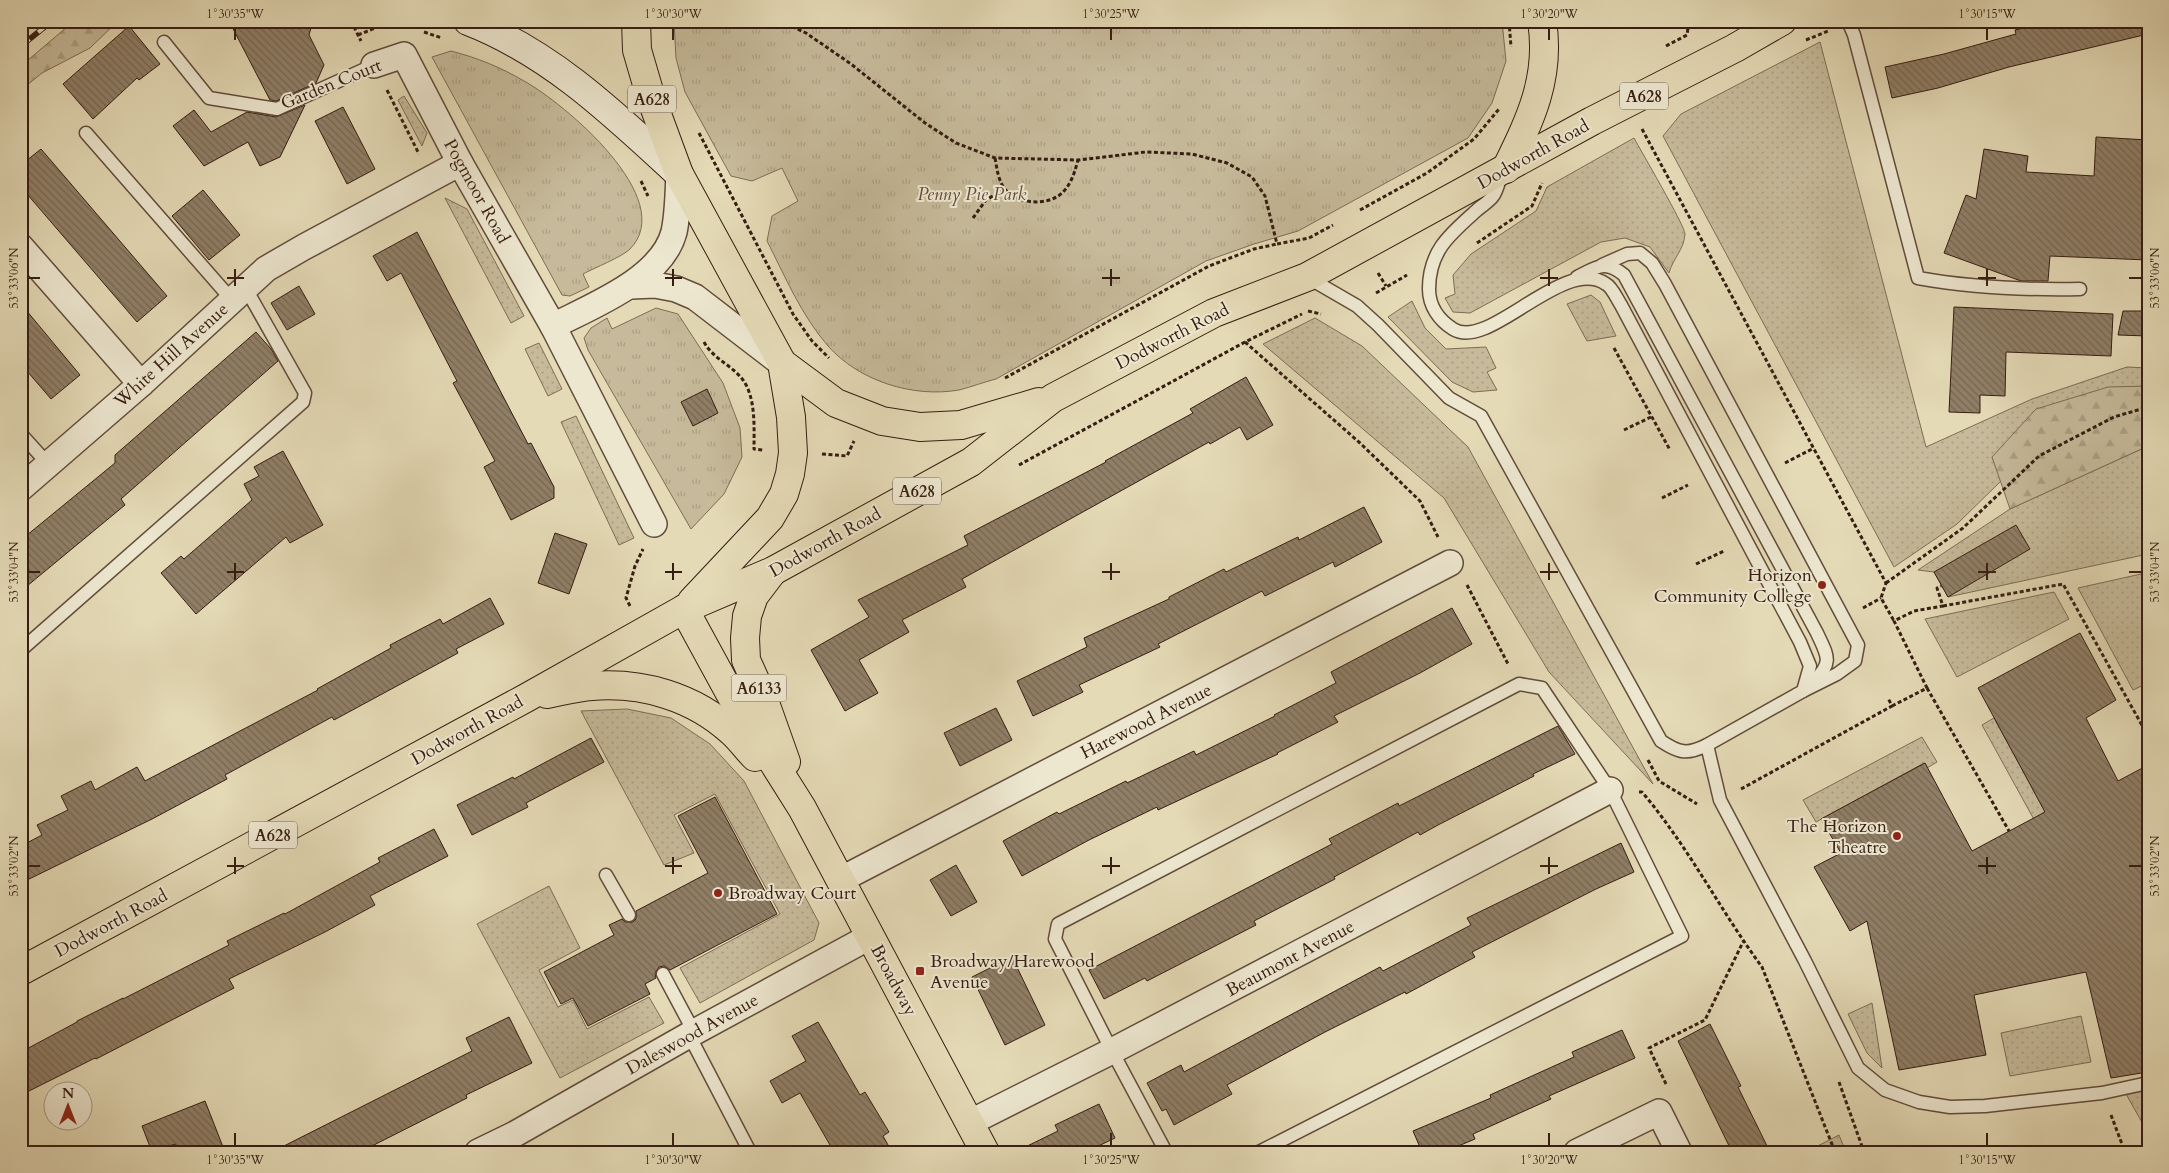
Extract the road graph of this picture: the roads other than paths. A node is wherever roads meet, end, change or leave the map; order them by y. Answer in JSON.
{"nodes":[{"id":1,"x":468,"y":21,"type":"edge"},
{"id":2,"x":636,"y":21,"type":"edge"},
{"id":3,"x":1542,"y":21,"type":"edge"},
{"id":4,"x":1782,"y":21,"type":"edge"},
{"id":5,"x":1849,"y":22,"type":"edge"},
{"id":6,"x":164,"y":42,"type":"dead end"},
{"id":7,"x":404,"y":55,"type":"joint"},
{"id":8,"x":374,"y":65,"type":"joint"},
{"id":9,"x":86,"y":133,"type":"dead end"},
{"id":10,"x":460,"y":162,"type":"junction"},
{"id":11,"x":1504,"y":169,"type":"junction"},
{"id":12,"x":679,"y":174,"type":"junction"},
{"id":13,"x":21,"y":247,"type":"edge"},
{"id":14,"x":1602,"y":265,"type":"junction"},
{"id":15,"x":1307,"y":277,"type":"junction"},
{"id":16,"x":1570,"y":280,"type":"junction"},
{"id":17,"x":630,"y":286,"type":"junction"},
{"id":18,"x":2080,"y":288,"type":"dead end"},
{"id":19,"x":238,"y":294,"type":"junction"},
{"id":20,"x":553,"y":326,"type":"junction"},
{"id":21,"x":782,"y":363,"type":"junction"},
{"id":22,"x":141,"y":384,"type":"junction"},
{"id":23,"x":1053,"y":398,"type":"junction"},
{"id":24,"x":21,"y":434,"type":"edge"},
{"id":25,"x":48,"y":464,"type":"junction"},
{"id":26,"x":21,"y":488,"type":"edge"},
{"id":27,"x":654,"y":524,"type":"dead end"},
{"id":28,"x":1450,"y":563,"type":"road end"},
{"id":29,"x":773,"y":571,"type":"junction"},
{"id":30,"x":684,"y":609,"type":"junction"},
{"id":31,"x":21,"y":650,"type":"edge"},
{"id":32,"x":1803,"y":691,"type":"junction"},
{"id":33,"x":526,"y":698,"type":"junction"},
{"id":34,"x":1707,"y":745,"type":"junction"},
{"id":35,"x":1610,"y":790,"type":"junction"},
{"id":36,"x":802,"y":808,"type":"junction"},
{"id":37,"x":606,"y":875,"type":"dead end"},
{"id":38,"x":840,"y":880,"type":"junction"},
{"id":39,"x":629,"y":915,"type":"dead end"},
{"id":40,"x":871,"y":936,"type":"junction"},
{"id":41,"x":21,"y":971,"type":"edge"},
{"id":42,"x":663,"y":974,"type":"dead end"},
{"id":43,"x":691,"y":1034,"type":"junction"},
{"id":44,"x":1112,"y":1051,"type":"junction"},
{"id":45,"x":2148,"y":1083,"type":"edge"},
{"id":46,"x":969,"y":1123,"type":"junction"},
{"id":47,"x":519,"y":1143,"type":"edge"},
{"id":48,"x":478,"y":1152,"type":"edge"},
{"id":49,"x":750,"y":1152,"type":"edge"},
{"id":50,"x":985,"y":1152,"type":"edge"},
{"id":51,"x":1166,"y":1152,"type":"edge"},
{"id":52,"x":1259,"y":1152,"type":"edge"},
{"id":53,"x":1577,"y":1152,"type":"edge"},
{"id":54,"x":1679,"y":1152,"type":"edge"}],
"edges":[{"from":1,"to":12,"type":"street"},
{"from":2,"to":12,"type":"highway","number":"A628"},
{"from":3,"to":11,"type":"highway"},
{"from":4,"to":11,"type":"highway","name":"Dodworth Road","number":"A628"},
{"from":5,"to":18,"type":"lane"},
{"from":6,"to":8,"type":"lane","name":"Garden Court"},
{"from":7,"to":8,"type":"street","name":"Garden Court"},
{"from":7,"to":10,"type":"street","name":"Pogmoor Road"},
{"from":9,"to":19,"type":"lane"},
{"from":10,"to":19,"type":"street","name":"White Hill Avenue"},
{"from":10,"to":20,"type":"street","name":"Pogmoor Road"},
{"from":11,"to":15,"type":"highway","name":"Dodworth Road","number":"A628"},
{"from":11,"to":16,"type":"lane"},
{"from":12,"to":17,"type":"street"},
{"from":12,"to":21,"type":"highway","number":"A628"},
{"from":13,"to":22,"type":"street"},
{"from":14,"to":16,"type":"lane"},
{"from":14,"to":32,"type":"lane"},
{"from":14,"to":32,"type":"lane"},
{"from":15,"to":23,"type":"highway","name":"Dodworth Road","number":"A628"},
{"from":15,"to":34,"type":"lane"},
{"from":16,"to":32,"type":"lane"},
{"from":17,"to":20,"type":"street"},
{"from":17,"to":21,"type":"street"},
{"from":19,"to":22,"type":"street","name":"White Hill Avenue"},
{"from":19,"to":31,"type":"lane"},
{"from":20,"to":27,"type":"street","name":"Pogmoor Road"},
{"from":21,"to":23,"type":"highway","number":"A628"},
{"from":21,"to":30,"type":"highway","number":"A628"},
{"from":22,"to":25,"type":"street","name":"White Hill Avenue"},
{"from":23,"to":29,"type":"highway","name":"Dodworth Road","number":"A628"},
{"from":24,"to":25,"type":"lane"},
{"from":25,"to":26,"type":"street","name":"White Hill Avenue"},
{"from":28,"to":38,"type":"street","name":"Harewood Avenue"},
{"from":29,"to":30,"type":"highway","name":"Dodworth Road","number":"A628"},
{"from":29,"to":36,"type":"highway","name":"Broadway","number":"A6133"},
{"from":30,"to":33,"type":"highway","name":"Dodworth Road","number":"A628"},
{"from":30,"to":36,"type":"highway","name":"Broadway","number":"A6133"},
{"from":32,"to":34,"type":"lane"},
{"from":33,"to":36,"type":"highway","number":"A6133"},
{"from":33,"to":41,"type":"highway","name":"Dodworth Road","number":"A628"},
{"from":34,"to":45,"type":"lane"},
{"from":35,"to":44,"type":"street","name":"Beaumont Avenue"},
{"from":35,"to":44,"type":"lane"},
{"from":35,"to":52,"type":"lane"},
{"from":36,"to":38,"type":"highway","name":"Broadway","number":"A6133"},
{"from":37,"to":39,"type":"lane"},
{"from":38,"to":40,"type":"highway","name":"Broadway","number":"A6133"},
{"from":40,"to":43,"type":"street","name":"Daleswood Avenue"},
{"from":40,"to":46,"type":"highway","name":"Broadway","number":"A6133"},
{"from":42,"to":43,"type":"lane"},
{"from":43,"to":47,"type":"street","name":"Daleswood Avenue"},
{"from":43,"to":49,"type":"lane"},
{"from":44,"to":46,"type":"street","name":"Beaumont Avenue"},
{"from":44,"to":51,"type":"lane"},
{"from":46,"to":50,"type":"highway","name":"Broadway","number":"A6133"},
{"from":47,"to":48,"type":"street","name":"Daleswood Avenue"},
{"from":53,"to":54,"type":"street"}]}
